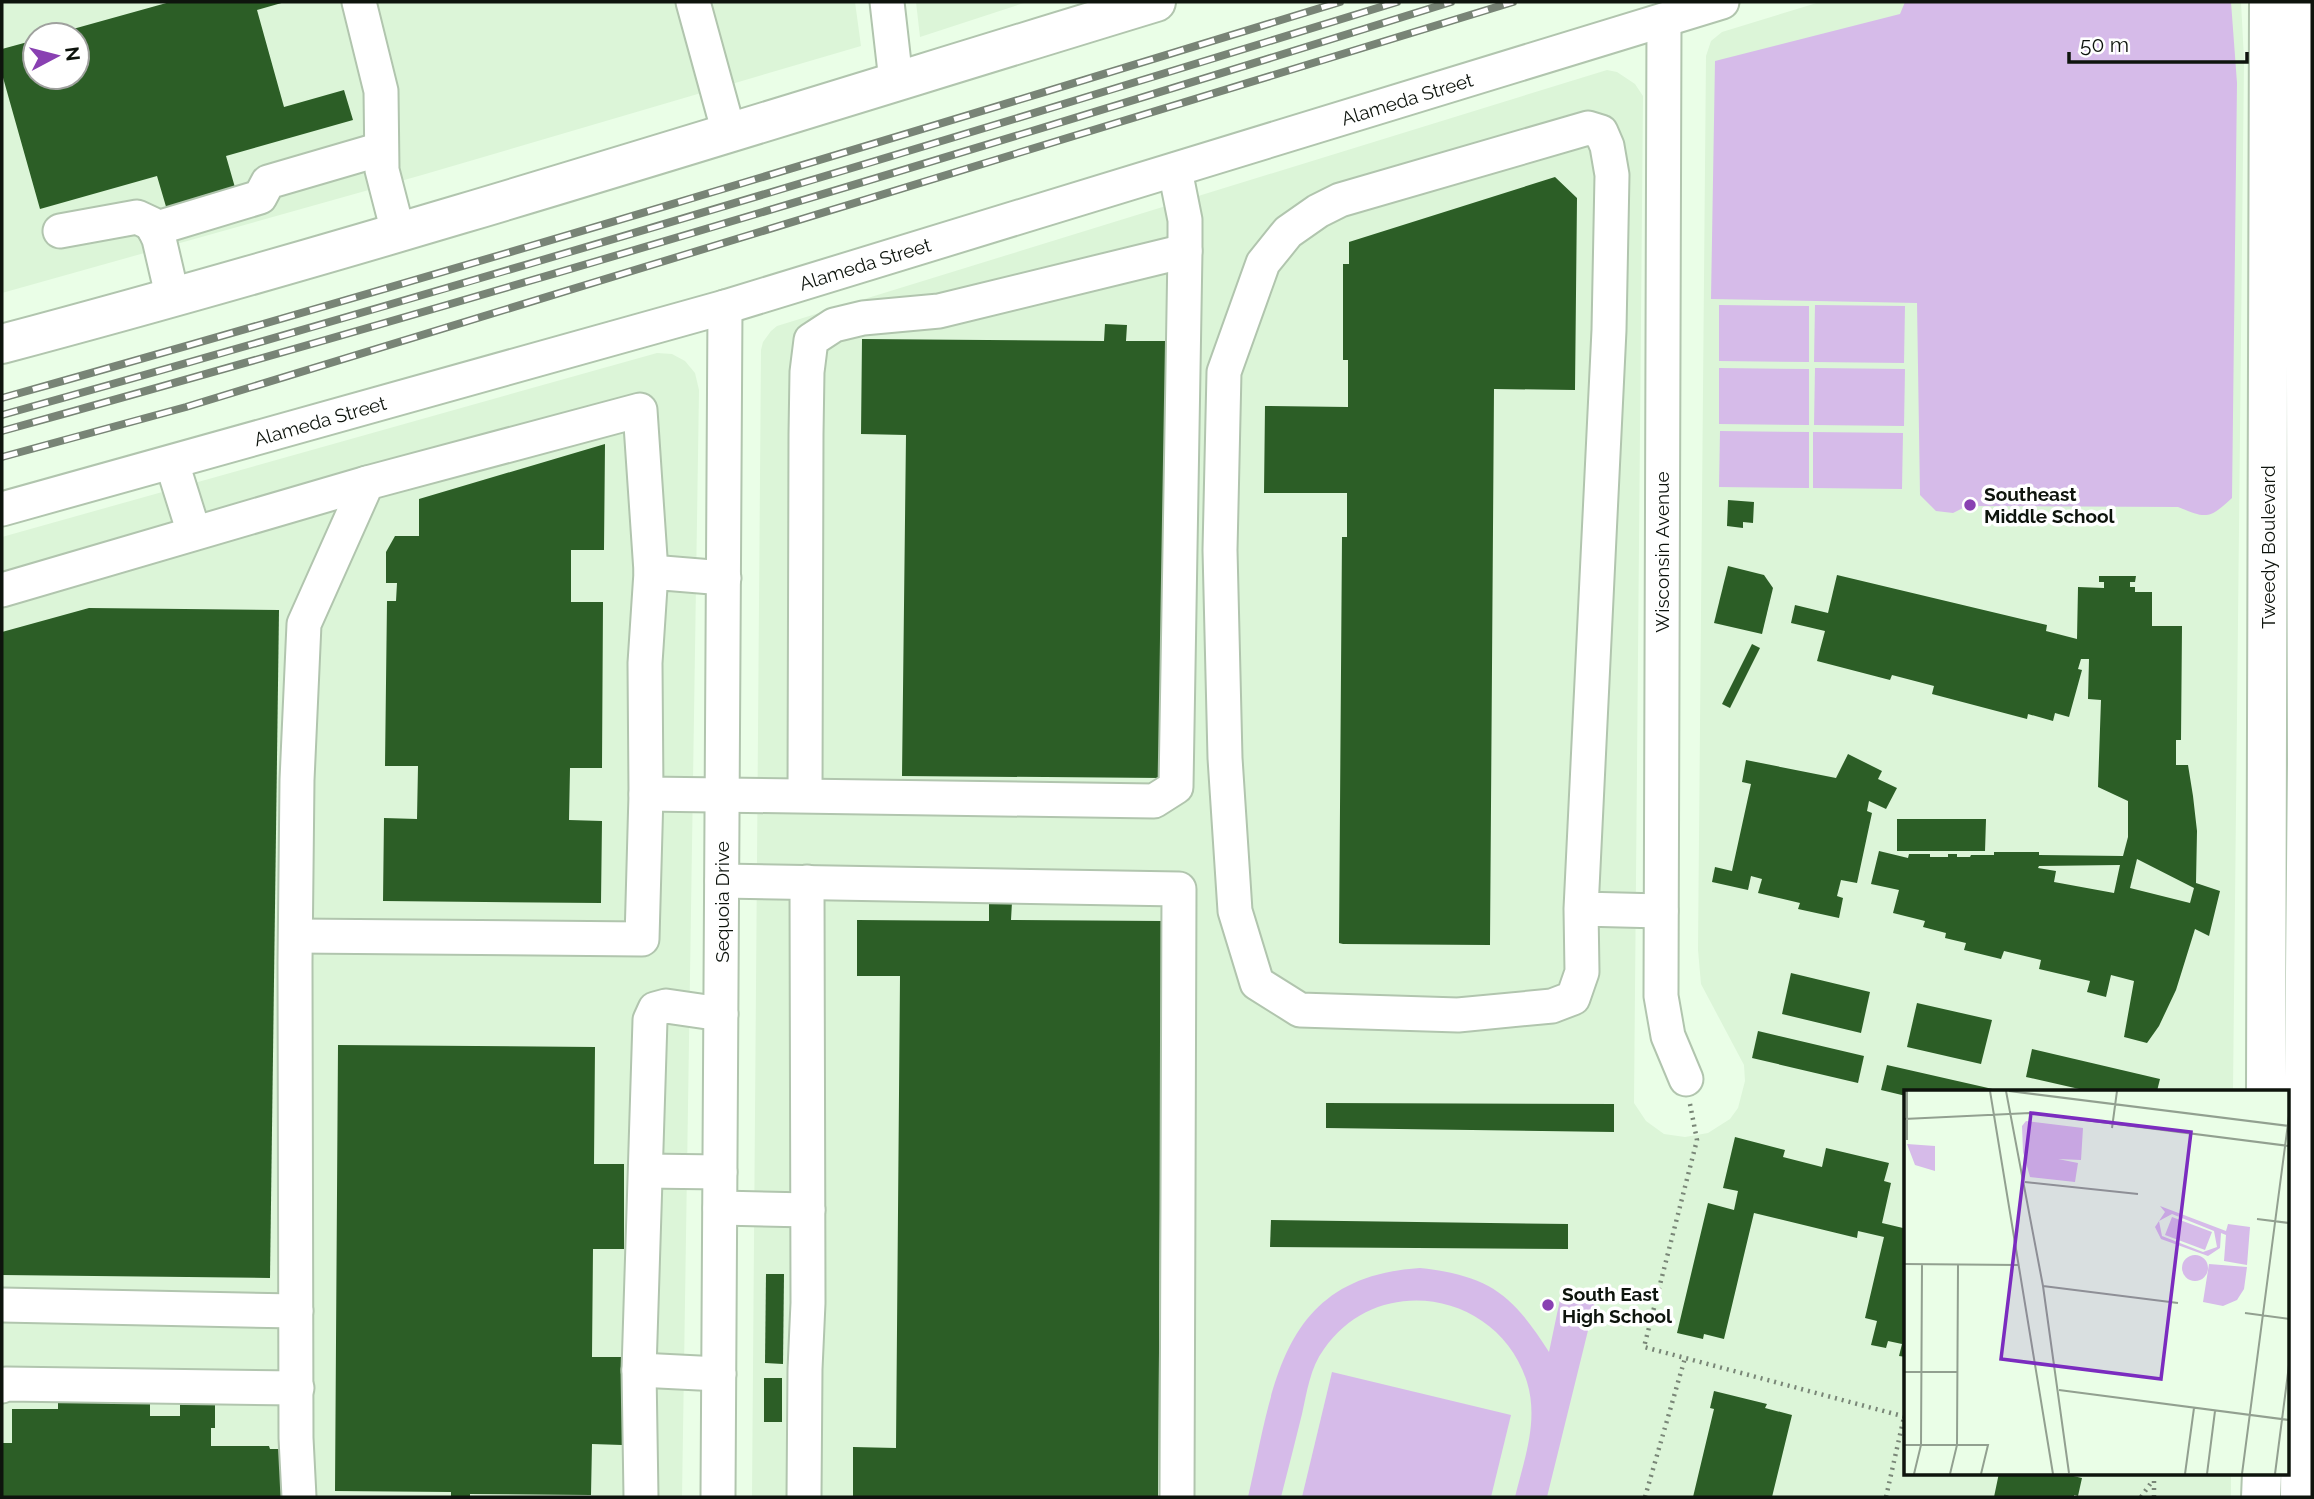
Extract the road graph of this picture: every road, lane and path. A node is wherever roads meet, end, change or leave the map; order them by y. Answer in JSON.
{"nodes":[{"id":1,"x":359,"y":2,"type":"edge"},
{"id":2,"x":693,"y":2,"type":"edge"},
{"id":3,"x":887,"y":2,"type":"edge"},
{"id":4,"x":1156,"y":2,"type":"edge"},
{"id":5,"x":1722,"y":2,"type":"edge"},
{"id":6,"x":2298,"y":3,"type":"edge"},
{"id":7,"x":1664,"y":21,"type":"junction"},
{"id":8,"x":896,"y":81,"type":"junction"},
{"id":9,"x":729,"y":133,"type":"junction"},
{"id":10,"x":381,"y":149,"type":"junction"},
{"id":11,"x":1175,"y":170,"type":"junction"},
{"id":12,"x":154,"y":229,"type":"junction"},
{"id":13,"x":61,"y":231,"type":"dead end"},
{"id":14,"x":398,"y":232,"type":"junction"},
{"id":15,"x":1185,"y":251,"type":"junction"},
{"id":16,"x":173,"y":299,"type":"junction"},
{"id":17,"x":725,"y":307,"type":"junction"},
{"id":18,"x":1609,"y":330,"type":"junction"},
{"id":19,"x":1663,"y":334,"type":"junction"},
{"id":20,"x":2,"y":345,"type":"edge"},
{"id":21,"x":172,"y":463,"type":"junction"},
{"id":22,"x":367,"y":483,"type":"junction"},
{"id":23,"x":2,"y":509,"type":"edge"},
{"id":24,"x":194,"y":533,"type":"junction"},
{"id":25,"x":2309,"y":552,"type":"edge"},
{"id":26,"x":650,"y":572,"type":"junction"},
{"id":27,"x":724,"y":578,"type":"junction"},
{"id":28,"x":2,"y":590,"type":"edge"},
{"id":29,"x":2310,"y":763,"type":"edge"},
{"id":30,"x":2267,"y":764,"type":"junction"},
{"id":31,"x":646,"y":794,"type":"junction"},
{"id":32,"x":805,"y":795,"type":"junction"},
{"id":33,"x":722,"y":796,"type":"junction"},
{"id":34,"x":722,"y":881,"type":"junction"},
{"id":35,"x":807,"y":882,"type":"junction"},
{"id":36,"x":1581,"y":909,"type":"junction"},
{"id":37,"x":1661,"y":911,"type":"junction"},
{"id":38,"x":296,"y":936,"type":"junction"},
{"id":39,"x":721,"y":1014,"type":"junction"},
{"id":40,"x":1686,"y":1079,"type":"joint"},
{"id":41,"x":2266,"y":1090,"type":"edge"},
{"id":42,"x":646,"y":1171,"type":"junction"},
{"id":43,"x":720,"y":1172,"type":"junction"},
{"id":44,"x":720,"y":1208,"type":"junction"},
{"id":45,"x":808,"y":1210,"type":"junction"},
{"id":46,"x":2,"y":1305,"type":"edge"},
{"id":47,"x":296,"y":1311,"type":"junction"},
{"id":48,"x":1685,"y":1358,"type":"junction"},
{"id":49,"x":639,"y":1370,"type":"junction"},
{"id":50,"x":719,"y":1374,"type":"junction"},
{"id":51,"x":2,"y":1386,"type":"edge"},
{"id":52,"x":297,"y":1388,"type":"junction"},
{"id":53,"x":1904,"y":1417,"type":"edge"},
{"id":54,"x":1904,"y":1421,"type":"edge"},
{"id":55,"x":2154,"y":1474,"type":"edge"},
{"id":56,"x":2262,"y":1474,"type":"edge"},
{"id":57,"x":2154,"y":1479,"type":"junction"},
{"id":58,"x":299,"y":1497,"type":"edge"},
{"id":59,"x":641,"y":1497,"type":"edge"},
{"id":60,"x":718,"y":1497,"type":"edge"},
{"id":61,"x":804,"y":1497,"type":"edge"},
{"id":62,"x":1177,"y":1497,"type":"edge"},
{"id":63,"x":1645,"y":1497,"type":"edge"},
{"id":64,"x":1886,"y":1497,"type":"edge"},
{"id":65,"x":2141,"y":1497,"type":"edge"},
{"id":66,"x":2154,"y":1497,"type":"edge"},
{"id":67,"x":2261,"y":1497,"type":"edge"},
{"id":68,"x":2300,"y":1497,"type":"edge"}],
"edges":[{"from":1,"to":10,"type":"street"},
{"from":2,"to":9,"type":"street"},
{"from":3,"to":8,"type":"street"},
{"from":4,"to":8,"type":"main road"},
{"from":5,"to":7,"type":"street","name":"Alameda Street"},
{"from":6,"to":25,"type":"main road","name":"Tweedy Boulevard"},
{"from":6,"to":30,"type":"main road","name":"Tweedy Boulevard"},
{"from":7,"to":11,"type":"street","name":"Alameda Street"},
{"from":7,"to":19,"type":"street","name":"Wisconsin Avenue"},
{"from":8,"to":9,"type":"main road"},
{"from":9,"to":14,"type":"main road"},
{"from":10,"to":12,"type":"street"},
{"from":10,"to":14,"type":"street"},
{"from":11,"to":15,"type":"street"},
{"from":11,"to":17,"type":"street","name":"Alameda Street"},
{"from":12,"to":13,"type":"street"},
{"from":12,"to":16,"type":"street"},
{"from":14,"to":16,"type":"main road"},
{"from":15,"to":32,"type":"street"},
{"from":15,"to":32,"type":"street"},
{"from":16,"to":20,"type":"main road"},
{"from":17,"to":21,"type":"street","name":"Alameda Street"},
{"from":17,"to":27,"type":"street","name":"Sequoia Drive"},
{"from":18,"to":19,"type":"street"},
{"from":18,"to":36,"type":"street"},
{"from":18,"to":36,"type":"street"},
{"from":19,"to":37,"type":"street","name":"Wisconsin Avenue"},
{"from":21,"to":23,"type":"street","name":"Alameda Street"},
{"from":21,"to":24,"type":"street"},
{"from":22,"to":24,"type":"street"},
{"from":22,"to":26,"type":"street"},
{"from":22,"to":38,"type":"street"},
{"from":24,"to":28,"type":"street"},
{"from":25,"to":29,"type":"main road","name":"Tweedy Boulevard"},
{"from":26,"to":27,"type":"street"},
{"from":26,"to":31,"type":"street"},
{"from":27,"to":33,"type":"street","name":"Sequoia Drive"},
{"from":29,"to":30,"type":"street"},
{"from":29,"to":68,"type":"main road","name":"Tweedy Boulevard"},
{"from":30,"to":41,"type":"main road","name":"Tweedy Boulevard"},
{"from":31,"to":33,"type":"street"},
{"from":31,"to":38,"type":"street"},
{"from":32,"to":33,"type":"street"},
{"from":33,"to":34,"type":"street","name":"Sequoia Drive"},
{"from":34,"to":35,"type":"street"},
{"from":34,"to":39,"type":"street","name":"Sequoia Drive"},
{"from":35,"to":45,"type":"street"},
{"from":35,"to":62,"type":"street"},
{"from":36,"to":37,"type":"street"},
{"from":37,"to":40,"type":"street","name":"Wisconsin Avenue"},
{"from":38,"to":47,"type":"street"},
{"from":39,"to":42,"type":"street"},
{"from":39,"to":43,"type":"street","name":"Sequoia Drive"},
{"from":40,"to":48,"type":"path"},
{"from":42,"to":43,"type":"street"},
{"from":42,"to":49,"type":"street"},
{"from":43,"to":44,"type":"street","name":"Sequoia Drive"},
{"from":44,"to":45,"type":"street"},
{"from":44,"to":50,"type":"street","name":"Sequoia Drive"},
{"from":45,"to":61,"type":"street"},
{"from":46,"to":47,"type":"street"},
{"from":47,"to":52,"type":"street"},
{"from":48,"to":53,"type":"path"},
{"from":48,"to":63,"type":"path"},
{"from":49,"to":50,"type":"street"},
{"from":49,"to":59,"type":"street"},
{"from":50,"to":60,"type":"street","name":"Sequoia Drive"},
{"from":51,"to":52,"type":"street"},
{"from":52,"to":58,"type":"street"},
{"from":54,"to":64,"type":"path"},
{"from":55,"to":57,"type":"path"},
{"from":56,"to":67,"type":"main road"},
{"from":57,"to":65,"type":"path"},
{"from":57,"to":66,"type":"path"}]}
